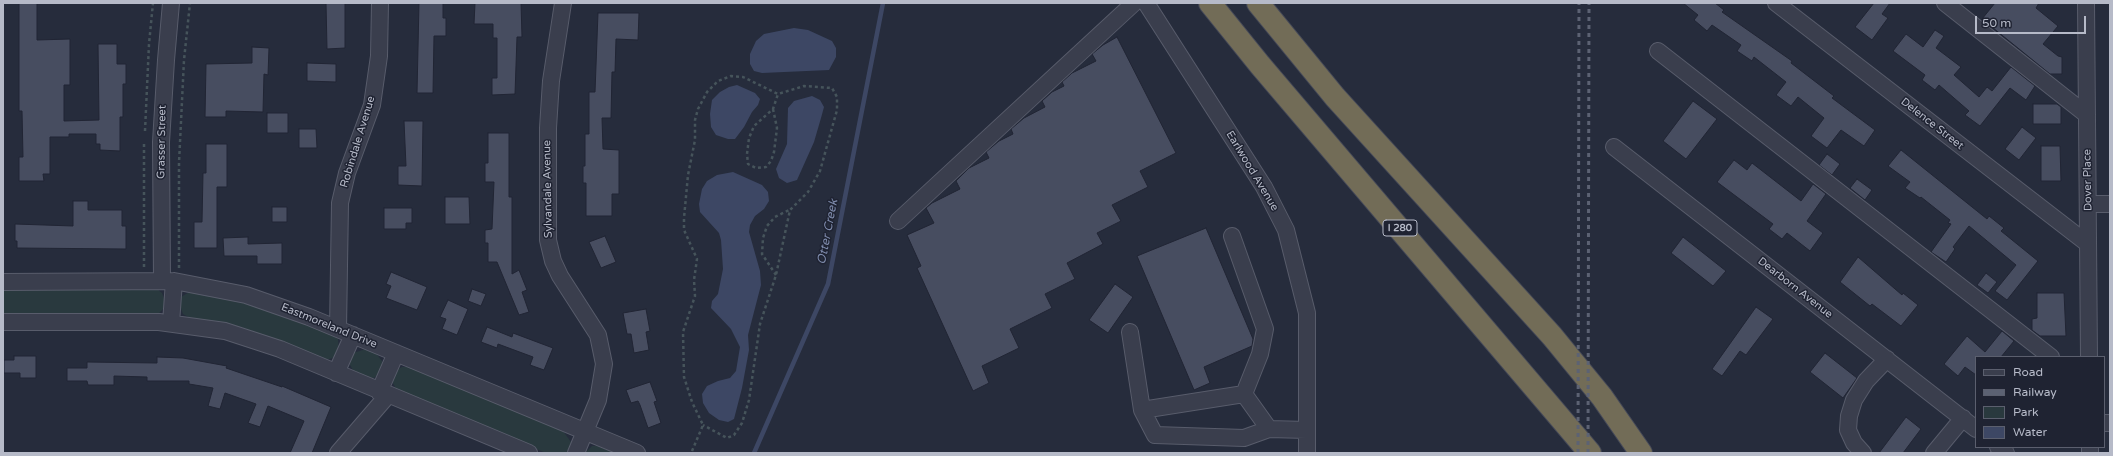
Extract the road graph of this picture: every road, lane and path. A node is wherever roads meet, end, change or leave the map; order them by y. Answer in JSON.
{"nodes":[{"id":1,"x":171,"y":3,"type":"edge"},
{"id":2,"x":190,"y":3,"type":"edge"},
{"id":3,"x":380,"y":3,"type":"edge"},
{"id":4,"x":563,"y":3,"type":"edge"},
{"id":5,"x":1134,"y":3,"type":"edge"},
{"id":6,"x":1146,"y":3,"type":"edge"},
{"id":7,"x":1210,"y":3,"type":"edge"},
{"id":8,"x":1258,"y":3,"type":"edge"},
{"id":9,"x":1274,"y":3,"type":"edge"},
{"id":10,"x":1776,"y":3,"type":"edge"},
{"id":11,"x":1945,"y":3,"type":"edge"},
{"id":12,"x":2086,"y":3,"type":"edge"},
{"id":13,"x":1658,"y":51,"type":"dead end"},
{"id":14,"x":778,"y":94,"type":"junction"},
{"id":15,"x":1335,"y":97,"type":"junction"},
{"id":16,"x":773,"y":109,"type":"junction"},
{"id":17,"x":2087,"y":115,"type":"junction"},
{"id":18,"x":1614,"y":147,"type":"dead end"},
{"id":19,"x":2088,"y":204,"type":"junction"},
{"id":20,"x":2110,"y":204,"type":"edge"},
{"id":21,"x":790,"y":210,"type":"junction"},
{"id":22,"x":898,"y":221,"type":"dead end"},
{"id":23,"x":1232,"y":236,"type":"dead end"},
{"id":24,"x":2088,"y":244,"type":"junction"},
{"id":25,"x":144,"y":270,"type":"dead end"},
{"id":26,"x":776,"y":275,"type":"junction"},
{"id":27,"x":166,"y":278,"type":"junction"},
{"id":28,"x":3,"y":282,"type":"edge"},
{"id":29,"x":3,"y":322,"type":"edge"},
{"id":30,"x":171,"y":323,"type":"junction"},
{"id":31,"x":346,"y":332,"type":"junction"},
{"id":32,"x":1130,"y":332,"type":"dead end"},
{"id":33,"x":396,"y":353,"type":"junction"},
{"id":34,"x":2050,"y":356,"type":"edge"},
{"id":35,"x":2089,"y":356,"type":"edge"},
{"id":36,"x":1887,"y":359,"type":"junction"},
{"id":37,"x":336,"y":373,"type":"junction"},
{"id":38,"x":384,"y":393,"type":"junction"},
{"id":39,"x":1244,"y":394,"type":"junction"},
{"id":40,"x":1142,"y":410,"type":"junction"},
{"id":41,"x":1971,"y":424,"type":"edge"},
{"id":42,"x":703,"y":425,"type":"junction"},
{"id":43,"x":1269,"y":429,"type":"junction"},
{"id":44,"x":1307,"y":430,"type":"junction"},
{"id":45,"x":584,"y":432,"type":"junction"},
{"id":46,"x":692,"y":451,"type":"dead end"},
{"id":47,"x":338,"y":453,"type":"edge"},
{"id":48,"x":529,"y":453,"type":"edge"},
{"id":49,"x":576,"y":453,"type":"edge"},
{"id":50,"x":637,"y":453,"type":"edge"},
{"id":51,"x":1307,"y":453,"type":"edge"},
{"id":52,"x":1590,"y":453,"type":"edge"},
{"id":53,"x":1641,"y":453,"type":"edge"},
{"id":54,"x":1863,"y":453,"type":"edge"},
{"id":55,"x":1934,"y":453,"type":"edge"}],
"edges":[{"from":1,"to":27,"type":"street","name":"Grasser Street"},
{"from":2,"to":27,"type":"path"},
{"from":3,"to":31,"type":"street","name":"Robindale Avenue"},
{"from":4,"to":45,"type":"street","name":"Sylvandale Avenue"},
{"from":5,"to":22,"type":"street"},
{"from":6,"to":44,"type":"street","name":"Earlwood Avenue"},
{"from":7,"to":52,"type":"highway","number":"I 280"},
{"from":8,"to":15,"type":"highway"},
{"from":9,"to":15,"type":"highway"},
{"from":10,"to":24,"type":"street","name":"Delence Street"},
{"from":11,"to":17,"type":"street"},
{"from":12,"to":17,"type":"street","name":"Dover Place"},
{"from":13,"to":34,"type":"street"},
{"from":14,"to":16,"type":"path"},
{"from":14,"to":21,"type":"path"},
{"from":14,"to":42,"type":"path"},
{"from":15,"to":53,"type":"highway"},
{"from":16,"to":16,"type":"path"},
{"from":17,"to":19,"type":"street","name":"Dover Place"},
{"from":18,"to":36,"type":"street","name":"Dearborn Avenue"},
{"from":19,"to":20,"type":"street"},
{"from":19,"to":24,"type":"street","name":"Dover Place"},
{"from":21,"to":26,"type":"path"},
{"from":21,"to":26,"type":"path"},
{"from":23,"to":39,"type":"street"},
{"from":24,"to":35,"type":"street","name":"Dover Place"},
{"from":25,"to":27,"type":"path"},
{"from":26,"to":42,"type":"path"},
{"from":27,"to":28,"type":"street","name":"Eastmoreland Drive"},
{"from":27,"to":30,"type":"street","name":"Grasser Street"},
{"from":27,"to":31,"type":"street","name":"Eastmoreland Drive"},
{"from":29,"to":30,"type":"street"},
{"from":30,"to":37,"type":"street"},
{"from":31,"to":33,"type":"street","name":"Eastmoreland Drive"},
{"from":31,"to":37,"type":"street"},
{"from":32,"to":40,"type":"street"},
{"from":33,"to":38,"type":"street"},
{"from":33,"to":45,"type":"street","name":"Eastmoreland Drive"},
{"from":36,"to":41,"type":"street","name":"Dearborn Avenue"},
{"from":36,"to":54,"type":"street"},
{"from":37,"to":38,"type":"street"},
{"from":38,"to":47,"type":"street"},
{"from":38,"to":48,"type":"street"},
{"from":39,"to":40,"type":"street"},
{"from":39,"to":43,"type":"street"},
{"from":40,"to":43,"type":"street"},
{"from":41,"to":55,"type":"street"},
{"from":42,"to":46,"type":"path"},
{"from":43,"to":44,"type":"street"},
{"from":44,"to":51,"type":"street","name":"Earlwood Avenue"},
{"from":45,"to":49,"type":"street","name":"Sylvandale Avenue"},
{"from":45,"to":50,"type":"street","name":"Eastmoreland Drive"}]}
